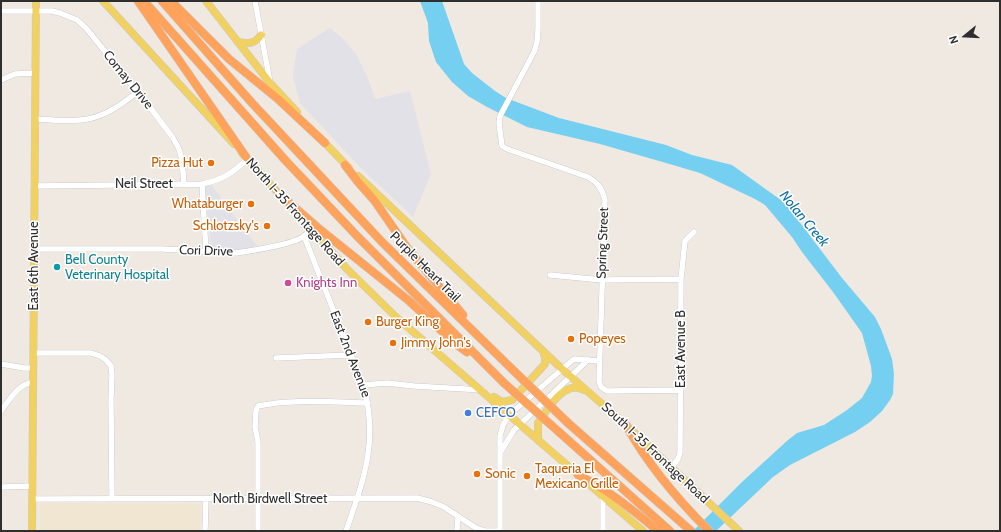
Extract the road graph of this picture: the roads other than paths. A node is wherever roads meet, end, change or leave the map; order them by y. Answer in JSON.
{"nodes":[{"id":1,"x":36,"y":1,"type":"edge"},
{"id":2,"x":103,"y":1,"type":"edge"},
{"id":3,"x":138,"y":1,"type":"edge"},
{"id":4,"x":144,"y":1,"type":"edge"},
{"id":5,"x":162,"y":1,"type":"edge"},
{"id":6,"x":171,"y":1,"type":"edge"},
{"id":7,"x":206,"y":1,"type":"edge"},
{"id":8,"x":255,"y":1,"type":"edge"},
{"id":9,"x":538,"y":1,"type":"edge"},
{"id":10,"x":1,"y":11,"type":"edge"},
{"id":11,"x":35,"y":11,"type":"junction"},
{"id":12,"x":261,"y":35,"type":"junction"},
{"id":13,"x":238,"y":42,"type":"junction"},
{"id":14,"x":35,"y":73,"type":"junction"},
{"id":15,"x":1,"y":80,"type":"edge"},
{"id":16,"x":270,"y":83,"type":"junction"},
{"id":17,"x":137,"y":92,"type":"junction"},
{"id":18,"x":34,"y":119,"type":"junction"},
{"id":19,"x":325,"y":143,"type":"junction"},
{"id":20,"x":246,"y":158,"type":"junction"},
{"id":21,"x":345,"y":165,"type":"junction"},
{"id":22,"x":184,"y":184,"type":"junction"},
{"id":23,"x":202,"y":184,"type":"junction"},
{"id":24,"x":34,"y":186,"type":"junction"},
{"id":25,"x":278,"y":193,"type":"junction"},
{"id":26,"x":310,"y":228,"type":"junction"},
{"id":27,"x":694,"y":232,"type":"dead end"},
{"id":28,"x":304,"y":236,"type":"junction"},
{"id":29,"x":34,"y":249,"type":"junction"},
{"id":30,"x":206,"y":251,"type":"junction"},
{"id":31,"x":550,"y":274,"type":"dead end"},
{"id":32,"x":681,"y":279,"type":"junction"},
{"id":33,"x":602,"y":280,"type":"junction"},
{"id":34,"x":492,"y":350,"type":"junction"},
{"id":35,"x":543,"y":350,"type":"junction"},
{"id":36,"x":33,"y":353,"type":"junction"},
{"id":37,"x":350,"y":354,"type":"junction"},
{"id":38,"x":276,"y":358,"type":"dead end"},
{"id":39,"x":588,"y":360,"type":"junction"},
{"id":40,"x":599,"y":361,"type":"junction"},
{"id":41,"x":1,"y":364,"type":"edge"},
{"id":42,"x":487,"y":367,"type":"junction"},
{"id":43,"x":33,"y":368,"type":"junction"},
{"id":44,"x":562,"y":369,"type":"junction"},
{"id":45,"x":570,"y":377,"type":"junction"},
{"id":46,"x":33,"y":382,"type":"junction"},
{"id":47,"x":363,"y":385,"type":"junction"},
{"id":48,"x":482,"y":390,"type":"junction"},
{"id":49,"x":680,"y":390,"type":"junction"},
{"id":50,"x":597,"y":400,"type":"junction"},
{"id":51,"x":368,"y":403,"type":"junction"},
{"id":52,"x":1,"y":411,"type":"edge"},
{"id":53,"x":510,"y":414,"type":"junction"},
{"id":54,"x":520,"y":423,"type":"junction"},
{"id":55,"x":626,"y":425,"type":"junction"},
{"id":56,"x":538,"y":440,"type":"junction"},
{"id":57,"x":500,"y":453,"type":"junction"},
{"id":58,"x":671,"y":468,"type":"junction"},
{"id":59,"x":578,"y":475,"type":"junction"},
{"id":60,"x":32,"y":486,"type":"junction"},
{"id":61,"x":1,"y":487,"type":"edge"},
{"id":62,"x":603,"y":497,"type":"junction"},
{"id":63,"x":357,"y":498,"type":"junction"},
{"id":64,"x":32,"y":499,"type":"junction"},
{"id":65,"x":112,"y":499,"type":"junction"},
{"id":66,"x":206,"y":499,"type":"junction"},
{"id":67,"x":258,"y":499,"type":"junction"},
{"id":68,"x":458,"y":517,"type":"junction"},
{"id":69,"x":660,"y":528,"type":"edge"},
{"id":70,"x":32,"y":531,"type":"edge"},
{"id":71,"x":205,"y":531,"type":"edge"},
{"id":72,"x":258,"y":531,"type":"edge"},
{"id":73,"x":346,"y":531,"type":"edge"},
{"id":74,"x":457,"y":531,"type":"edge"},
{"id":75,"x":500,"y":531,"type":"edge"},
{"id":76,"x":603,"y":531,"type":"edge"},
{"id":77,"x":643,"y":531,"type":"edge"},
{"id":78,"x":670,"y":531,"type":"edge"},
{"id":79,"x":691,"y":531,"type":"edge"},
{"id":80,"x":709,"y":531,"type":"edge"},
{"id":81,"x":739,"y":531,"type":"edge"}],
"edges":[{"from":1,"to":11,"type":"main road","name":"East 6th Avenue"},
{"from":2,"to":20,"type":"main road","name":"North I-35 Frontage Road"},
{"from":3,"to":20,"type":"highway"},
{"from":4,"to":42,"type":"highway","name":"Purple Heart Trail"},
{"from":5,"to":34,"type":"highway","name":"Purple Heart Trail"},
{"from":6,"to":19,"type":"highway"},
{"from":7,"to":13,"type":"main road"},
{"from":8,"to":12,"type":"street"},
{"from":9,"to":33,"type":"street","name":"Spring Street"},
{"from":10,"to":11,"type":"street","name":"Comay Drive"},
{"from":11,"to":14,"type":"main road","name":"East 6th Avenue"},
{"from":11,"to":17,"type":"street","name":"Comay Drive"},
{"from":12,"to":13,"type":"main road"},
{"from":12,"to":16,"type":"street"},
{"from":13,"to":16,"type":"main road"},
{"from":14,"to":15,"type":"street"},
{"from":14,"to":18,"type":"main road","name":"East 6th Avenue"},
{"from":16,"to":19,"type":"main road"},
{"from":17,"to":18,"type":"street"},
{"from":17,"to":22,"type":"street","name":"Comay Drive"},
{"from":18,"to":24,"type":"main road","name":"East 6th Avenue"},
{"from":19,"to":21,"type":"main road"},
{"from":20,"to":23,"type":"street","name":"Neil Street"},
{"from":20,"to":25,"type":"main road","name":"North I-35 Frontage Road"},
{"from":21,"to":34,"type":"highway"},
{"from":21,"to":35,"type":"main road"},
{"from":22,"to":23,"type":"street","name":"Neil Street"},
{"from":22,"to":24,"type":"street","name":"Neil Street"},
{"from":23,"to":30,"type":"street"},
{"from":24,"to":29,"type":"main road","name":"East 6th Avenue"},
{"from":25,"to":26,"type":"main road","name":"North I-35 Frontage Road"},
{"from":25,"to":42,"type":"highway"},
{"from":26,"to":28,"type":"street"},
{"from":26,"to":48,"type":"main road","name":"North I-35 Frontage Road"},
{"from":27,"to":32,"type":"street","name":"East Avenue B"},
{"from":28,"to":30,"type":"street","name":"Cori Drive"},
{"from":28,"to":37,"type":"street","name":"East 2nd Avenue"},
{"from":29,"to":30,"type":"street","name":"Cori Drive"},
{"from":29,"to":36,"type":"main road","name":"East 6th Avenue"},
{"from":31,"to":33,"type":"street"},
{"from":32,"to":33,"type":"street"},
{"from":32,"to":49,"type":"street","name":"East Avenue B"},
{"from":33,"to":40,"type":"street","name":"Spring Street"},
{"from":34,"to":79,"type":"highway","name":"Purple Heart Trail","bridge":true},
{"from":35,"to":44,"type":"main road"},
{"from":35,"to":48,"type":"main road"},
{"from":36,"to":43,"type":"main road","name":"East 6th Avenue"},
{"from":36,"to":65,"type":"street"},
{"from":37,"to":38,"type":"street"},
{"from":37,"to":47,"type":"street","name":"East 2nd Avenue"},
{"from":39,"to":40,"type":"street"},
{"from":39,"to":44,"type":"street"},
{"from":39,"to":45,"type":"street"},
{"from":40,"to":49,"type":"street","name":"Spring Street"},
{"from":41,"to":43,"type":"street"},
{"from":42,"to":69,"type":"highway","name":"Purple Heart Trail","bridge":true},
{"from":43,"to":46,"type":"main road","name":"East 6th Avenue"},
{"from":44,"to":45,"type":"main road"},
{"from":44,"to":53,"type":"street"},
{"from":45,"to":50,"type":"main road","name":"South I-35 Frontage Road"},
{"from":45,"to":54,"type":"street"},
{"from":46,"to":52,"type":"street"},
{"from":46,"to":60,"type":"main road","name":"East 6th Avenue"},
{"from":47,"to":48,"type":"street"},
{"from":47,"to":51,"type":"street","name":"East 2nd Avenue"},
{"from":48,"to":53,"type":"main road","name":"North I-35 Frontage Road"},
{"from":49,"to":58,"type":"street","name":"East Avenue B"},
{"from":50,"to":55,"type":"main road","name":"South I-35 Frontage Road"},
{"from":50,"to":56,"type":"main road"},
{"from":51,"to":63,"type":"street","name":"East 2nd Avenue"},
{"from":51,"to":67,"type":"street"},
{"from":53,"to":54,"type":"main road","name":"North I-35 Frontage Road"},
{"from":53,"to":57,"type":"street"},
{"from":54,"to":56,"type":"main road"},
{"from":54,"to":57,"type":"street"},
{"from":55,"to":58,"type":"main road","name":"South I-35 Frontage Road"},
{"from":55,"to":80,"type":"highway"},
{"from":56,"to":59,"type":"main road"},
{"from":57,"to":75,"type":"street"},
{"from":58,"to":81,"type":"main road","name":"South I-35 Frontage Road"},
{"from":59,"to":62,"type":"main road"},
{"from":59,"to":69,"type":"highway"},
{"from":60,"to":61,"type":"street"},
{"from":60,"to":64,"type":"main road","name":"East 6th Avenue"},
{"from":62,"to":76,"type":"street"},
{"from":62,"to":77,"type":"main road"},
{"from":63,"to":67,"type":"street","name":"North Birdwell Street"},
{"from":63,"to":68,"type":"street","name":"North Birdwell Street"},
{"from":63,"to":73,"type":"street","name":"East 2nd Avenue"},
{"from":64,"to":65,"type":"street","name":"North Birdwell Street"},
{"from":64,"to":70,"type":"main road","name":"East 6th Avenue"},
{"from":65,"to":66,"type":"street","name":"North Birdwell Street"},
{"from":66,"to":67,"type":"street","name":"North Birdwell Street"},
{"from":66,"to":71,"type":"street"},
{"from":67,"to":72,"type":"street"},
{"from":68,"to":74,"type":"street"},
{"from":68,"to":75,"type":"street","name":"North Birdwell Street"},
{"from":69,"to":78,"type":"highway","name":"Purple Heart Trail"}]}
